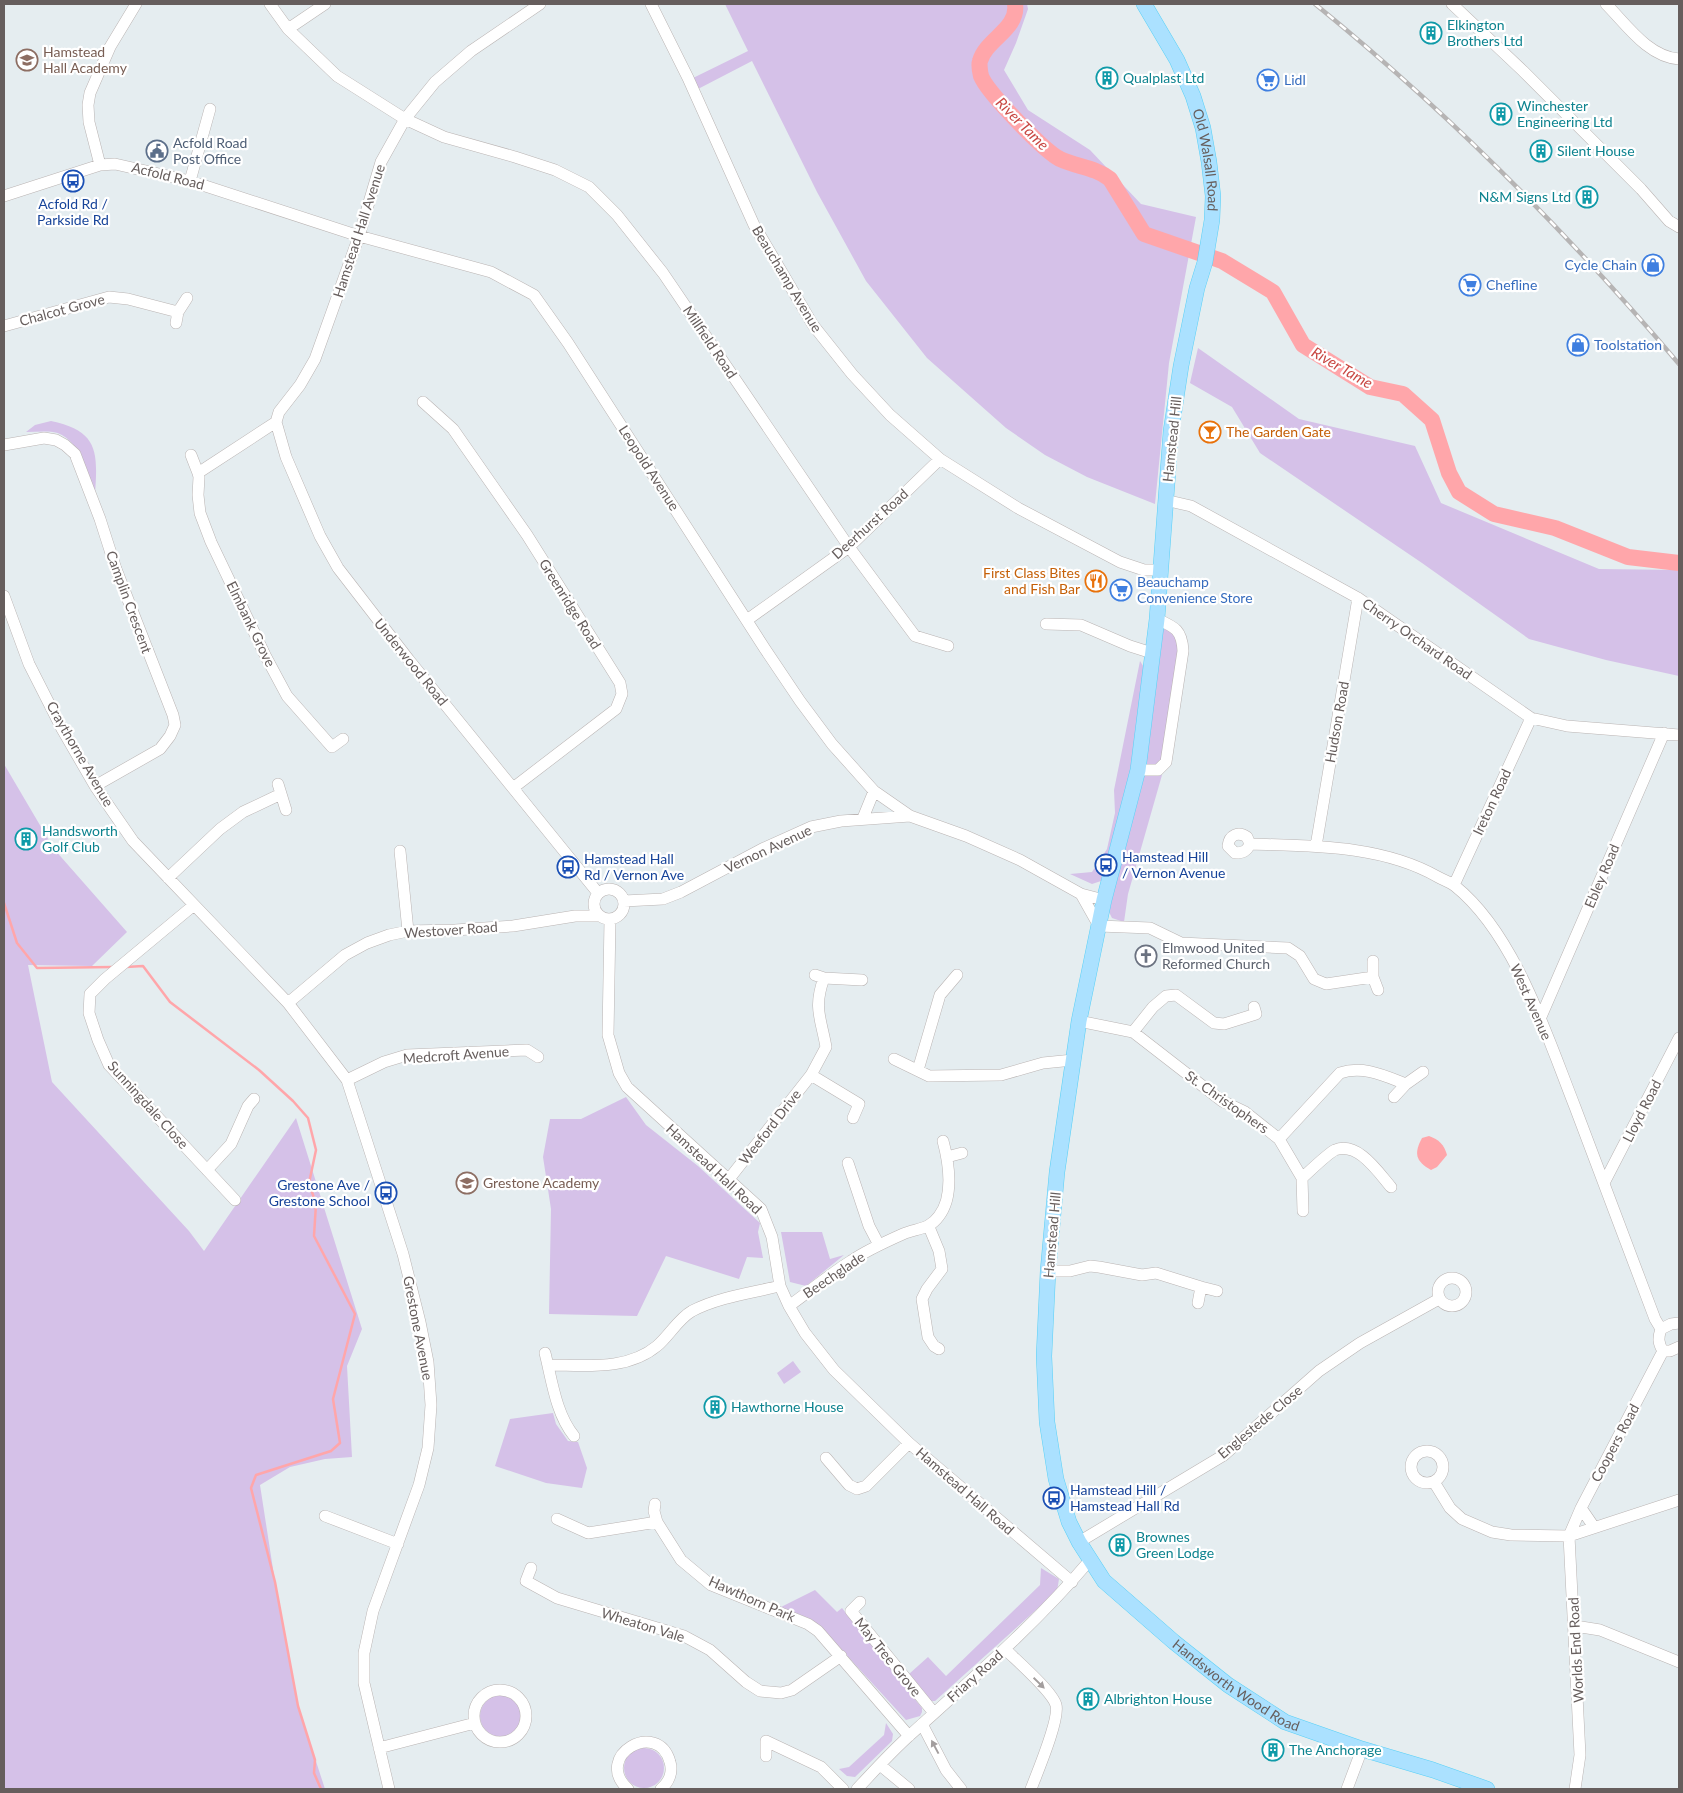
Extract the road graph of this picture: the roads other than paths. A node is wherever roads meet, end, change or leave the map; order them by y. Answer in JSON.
{"nodes":[{"id":1,"x":136,"y":4,"type":"edge"},
{"id":2,"x":270,"y":4,"type":"edge"},
{"id":3,"x":326,"y":4,"type":"edge"},
{"id":4,"x":540,"y":4,"type":"edge"},
{"id":5,"x":651,"y":4,"type":"edge"},
{"id":6,"x":1144,"y":4,"type":"edge"},
{"id":7,"x":1452,"y":4,"type":"edge"},
{"id":8,"x":1606,"y":4,"type":"edge"},
{"id":9,"x":288,"y":29,"type":"junction"},
{"id":10,"x":1679,"y":59,"type":"edge"},
{"id":11,"x":212,"y":109,"type":"dead end"},
{"id":12,"x":405,"y":119,"type":"junction"},
{"id":13,"x":100,"y":165,"type":"junction"},
{"id":14,"x":190,"y":181,"type":"junction"},
{"id":15,"x":4,"y":196,"type":"edge"},
{"id":16,"x":1679,"y":227,"type":"edge"},
{"id":17,"x":359,"y":236,"type":"junction"},
{"id":18,"x":1205,"y":262,"type":"joint"},
{"id":19,"x":187,"y":298,"type":"dead end"},
{"id":20,"x":4,"y":326,"type":"edge"},
{"id":21,"x":423,"y":402,"type":"dead end"},
{"id":22,"x":276,"y":422,"type":"junction"},
{"id":23,"x":4,"y":445,"type":"edge"},
{"id":24,"x":191,"y":455,"type":"dead end"},
{"id":25,"x":940,"y":459,"type":"junction"},
{"id":26,"x":198,"y":473,"type":"junction"},
{"id":27,"x":1165,"y":500,"type":"junction"},
{"id":28,"x":849,"y":547,"type":"junction"},
{"id":29,"x":1161,"y":570,"type":"junction"},
{"id":30,"x":4,"y":596,"type":"edge"},
{"id":31,"x":1358,"y":598,"type":"junction"},
{"id":32,"x":1157,"y":619,"type":"junction"},
{"id":33,"x":747,"y":620,"type":"junction"},
{"id":34,"x":1046,"y":624,"type":"dead end"},
{"id":35,"x":948,"y":646,"type":"dead end"},
{"id":36,"x":1152,"y":653,"type":"junction"},
{"id":37,"x":1531,"y":718,"type":"junction"},
{"id":38,"x":1664,"y":733,"type":"junction"},
{"id":39,"x":1679,"y":735,"type":"edge"},
{"id":40,"x":343,"y":739,"type":"dead end"},
{"id":41,"x":1138,"y":770,"type":"junction"},
{"id":42,"x":95,"y":786,"type":"junction"},
{"id":43,"x":513,"y":788,"type":"junction"},
{"id":44,"x":874,"y":791,"type":"junction"},
{"id":45,"x":286,"y":810,"type":"dead end"},
{"id":46,"x":910,"y":816,"type":"junction"},
{"id":47,"x":862,"y":818,"type":"junction"},
{"id":48,"x":1250,"y":844,"type":"dead end"},
{"id":49,"x":1316,"y":846,"type":"junction"},
{"id":50,"x":400,"y":851,"type":"dead end"},
{"id":51,"x":168,"y":878,"type":"junction"},
{"id":52,"x":1454,"y":885,"type":"junction"},
{"id":53,"x":600,"y":894,"type":"junction"},
{"id":54,"x":1081,"y":894,"type":"junction"},
{"id":55,"x":1104,"y":900,"type":"junction"},
{"id":56,"x":624,"y":902,"type":"junction"},
{"id":57,"x":194,"y":905,"type":"junction"},
{"id":58,"x":575,"y":916,"type":"junction"},
{"id":59,"x":604,"y":918,"type":"junction"},
{"id":60,"x":1099,"y":926,"type":"junction"},
{"id":61,"x":408,"y":930,"type":"junction"},
{"id":62,"x":1373,"y":961,"type":"dead end"},
{"id":63,"x":957,"y":974,"type":"dead end"},
{"id":64,"x":1373,"y":977,"type":"junction"},
{"id":65,"x":862,"y":980,"type":"dead end"},
{"id":66,"x":1378,"y":990,"type":"dead end"},
{"id":67,"x":288,"y":1003,"type":"junction"},
{"id":68,"x":1254,"y":1007,"type":"dead end"},
{"id":69,"x":1540,"y":1019,"type":"junction"},
{"id":70,"x":1079,"y":1021,"type":"junction"},
{"id":71,"x":1133,"y":1032,"type":"junction"},
{"id":72,"x":1679,"y":1038,"type":"edge"},
{"id":73,"x":538,"y":1057,"type":"dead end"},
{"id":74,"x":894,"y":1058,"type":"dead end"},
{"id":75,"x":1073,"y":1060,"type":"junction"},
{"id":76,"x":918,"y":1070,"type":"junction"},
{"id":77,"x":1423,"y":1072,"type":"dead end"},
{"id":78,"x":811,"y":1076,"type":"junction"},
{"id":79,"x":347,"y":1080,"type":"junction"},
{"id":80,"x":1406,"y":1084,"type":"junction"},
{"id":81,"x":1394,"y":1097,"type":"dead end"},
{"id":82,"x":255,"y":1099,"type":"dead end"},
{"id":83,"x":853,"y":1118,"type":"dead end"},
{"id":84,"x":1279,"y":1139,"type":"junction"},
{"id":85,"x":943,"y":1141,"type":"dead end"},
{"id":86,"x":962,"y":1153,"type":"dead end"},
{"id":87,"x":947,"y":1157,"type":"junction"},
{"id":88,"x":207,"y":1170,"type":"junction"},
{"id":89,"x":848,"y":1170,"type":"dead end"},
{"id":90,"x":1302,"y":1178,"type":"junction"},
{"id":91,"x":729,"y":1179,"type":"junction"},
{"id":92,"x":1604,"y":1183,"type":"junction"},
{"id":93,"x":1391,"y":1186,"type":"dead end"},
{"id":94,"x":235,"y":1200,"type":"dead end"},
{"id":95,"x":1303,"y":1211,"type":"dead end"},
{"id":96,"x":929,"y":1227,"type":"junction"},
{"id":97,"x":879,"y":1245,"type":"junction"},
{"id":98,"x":1048,"y":1271,"type":"junction"},
{"id":99,"x":780,"y":1286,"type":"junction"},
{"id":100,"x":1201,"y":1287,"type":"junction"},
{"id":101,"x":1217,"y":1291,"type":"dead end"},
{"id":102,"x":1439,"y":1299,"type":"dead end"},
{"id":103,"x":1198,"y":1303,"type":"dead end"},
{"id":104,"x":789,"y":1306,"type":"junction"},
{"id":105,"x":1679,"y":1323,"type":"edge"},
{"id":106,"x":1661,"y":1329,"type":"junction"},
{"id":107,"x":1679,"y":1347,"type":"edge"},
{"id":108,"x":939,"y":1349,"type":"dead end"},
{"id":109,"x":1663,"y":1351,"type":"junction"},
{"id":110,"x":574,"y":1436,"type":"dead end"},
{"id":111,"x":909,"y":1443,"type":"junction"},
{"id":112,"x":826,"y":1458,"type":"dead end"},
{"id":113,"x":1434,"y":1482,"type":"dead end"},
{"id":114,"x":1679,"y":1500,"type":"edge"},
{"id":115,"x":656,"y":1504,"type":"dead end"},
{"id":116,"x":1581,"y":1508,"type":"junction"},
{"id":117,"x":325,"y":1516,"type":"dead end"},
{"id":118,"x":557,"y":1519,"type":"dead end"},
{"id":119,"x":657,"y":1522,"type":"junction"},
{"id":120,"x":1594,"y":1527,"type":"junction"},
{"id":121,"x":1569,"y":1536,"type":"junction"},
{"id":122,"x":1079,"y":1542,"type":"junction"},
{"id":123,"x":398,"y":1544,"type":"junction"},
{"id":124,"x":1090,"y":1560,"type":"junction"},
{"id":125,"x":531,"y":1568,"type":"dead end"},
{"id":126,"x":1072,"y":1582,"type":"junction"},
{"id":127,"x":860,"y":1602,"type":"dead end"},
{"id":128,"x":1575,"y":1626,"type":"junction"},
{"id":129,"x":1005,"y":1649,"type":"junction"},
{"id":130,"x":841,"y":1656,"type":"junction"},
{"id":131,"x":1679,"y":1662,"type":"edge"},
{"id":132,"x":934,"y":1713,"type":"junction"},
{"id":133,"x":474,"y":1723,"type":"junction"},
{"id":134,"x":922,"y":1724,"type":"junction"},
{"id":135,"x":909,"y":1736,"type":"junction"},
{"id":136,"x":379,"y":1748,"type":"junction"},
{"id":137,"x":1362,"y":1749,"type":"junction"},
{"id":138,"x":766,"y":1756,"type":"dead end"},
{"id":139,"x":880,"y":1765,"type":"junction"},
{"id":140,"x":836,"y":1787,"type":"edge"},
{"id":141,"x":389,"y":1789,"type":"edge"},
{"id":142,"x":628,"y":1789,"type":"edge"},
{"id":143,"x":661,"y":1789,"type":"edge"},
{"id":144,"x":857,"y":1789,"type":"edge"},
{"id":145,"x":909,"y":1789,"type":"edge"},
{"id":146,"x":960,"y":1789,"type":"edge"},
{"id":147,"x":1031,"y":1789,"type":"edge"},
{"id":148,"x":1347,"y":1789,"type":"edge"},
{"id":149,"x":1487,"y":1789,"type":"edge"},
{"id":150,"x":1575,"y":1789,"type":"edge"}],
"edges":[{"from":1,"to":13,"type":"street"},
{"from":2,"to":9,"type":"street","name":"Millfield Road"},
{"from":3,"to":9,"type":"street"},
{"from":4,"to":12,"type":"street","name":"Hamstead Hall Avenue"},
{"from":5,"to":25,"type":"street","name":"Beauchamp Avenue"},
{"from":6,"to":18,"type":"main road","name":"Old Walsall Road"},
{"from":7,"to":16,"type":"street"},
{"from":8,"to":10,"type":"street"},
{"from":9,"to":12,"type":"street","name":"Millfield Road"},
{"from":11,"to":14,"type":"street"},
{"from":12,"to":17,"type":"street","name":"Hamstead Hall Avenue"},
{"from":12,"to":28,"type":"street","name":"Millfield Road"},
{"from":13,"to":14,"type":"street","name":"Acfold Road"},
{"from":13,"to":15,"type":"street","name":"Acfold Road"},
{"from":14,"to":17,"type":"street","name":"Acfold Road"},
{"from":17,"to":22,"type":"street","name":"Hamstead Hall Avenue"},
{"from":17,"to":33,"type":"street","name":"Leopold Avenue"},
{"from":18,"to":27,"type":"main road","name":"Hamstead Hill"},
{"from":19,"to":20,"type":"street","name":"Chalcot Grove"},
{"from":21,"to":43,"type":"street","name":"Greenridge Road"},
{"from":22,"to":26,"type":"street"},
{"from":22,"to":43,"type":"street","name":"Underwood Road"},
{"from":23,"to":42,"type":"street","name":"Camplin Crescent"},
{"from":24,"to":26,"type":"street","name":"Elmbank Grove"},
{"from":25,"to":28,"type":"street","name":"Deerhurst Road"},
{"from":25,"to":29,"type":"street","name":"Beauchamp Avenue"},
{"from":26,"to":40,"type":"street","name":"Elmbank Grove"},
{"from":27,"to":29,"type":"main road","name":"Hamstead Hill"},
{"from":27,"to":31,"type":"street","name":"Cherry Orchard Road"},
{"from":28,"to":33,"type":"street","name":"Deerhurst Road"},
{"from":28,"to":35,"type":"street","name":"Millfield Road"},
{"from":29,"to":32,"type":"main road","name":"Hamstead Hill"},
{"from":30,"to":42,"type":"street","name":"Craythorne Avenue"},
{"from":31,"to":37,"type":"street","name":"Cherry Orchard Road"},
{"from":31,"to":49,"type":"street","name":"Hudson Road"},
{"from":32,"to":36,"type":"main road","name":"Hamstead Hill"},
{"from":32,"to":41,"type":"street"},
{"from":33,"to":44,"type":"street","name":"Leopold Avenue"},
{"from":34,"to":36,"type":"street"},
{"from":36,"to":41,"type":"main road","name":"Hamstead Hill"},
{"from":37,"to":38,"type":"street","name":"Cherry Orchard Road"},
{"from":37,"to":52,"type":"street","name":"Ireton Road"},
{"from":38,"to":39,"type":"street","name":"Cherry Orchard Road"},
{"from":38,"to":69,"type":"street","name":"Ebley Road"},
{"from":41,"to":55,"type":"main road","name":"Hamstead Hill"},
{"from":42,"to":51,"type":"street","name":"Craythorne Avenue"},
{"from":43,"to":53,"type":"street","name":"Underwood Road"},
{"from":44,"to":46,"type":"street","name":"Leopold Avenue"},
{"from":44,"to":47,"type":"street"},
{"from":45,"to":51,"type":"street"},
{"from":46,"to":47,"type":"street","name":"Vernon Avenue"},
{"from":46,"to":54,"type":"street","name":"Vernon Avenue"},
{"from":47,"to":56,"type":"street","name":"Vernon Avenue"},
{"from":48,"to":49,"type":"street","name":"West Avenue"},
{"from":49,"to":52,"type":"street","name":"West Avenue"},
{"from":50,"to":61,"type":"street"},
{"from":51,"to":57,"type":"street","name":"Craythorne Avenue"},
{"from":52,"to":69,"type":"street","name":"West Avenue"},
{"from":53,"to":56,"type":"street"},
{"from":53,"to":58,"type":"street"},
{"from":53,"to":59,"type":"street"},
{"from":54,"to":55,"type":"street","name":"Vernon Avenue"},
{"from":54,"to":60,"type":"street"},
{"from":55,"to":60,"type":"main road","name":"Hamstead Hill"},
{"from":56,"to":59,"type":"street"},
{"from":57,"to":67,"type":"street","name":"Craythorne Avenue"},
{"from":57,"to":88,"type":"street","name":"Sunningdale Close"},
{"from":58,"to":59,"type":"street","name":"Westover Road"},
{"from":58,"to":61,"type":"street","name":"Westover Road"},
{"from":59,"to":91,"type":"street","name":"Hamstead Hall Road"},
{"from":60,"to":64,"type":"street"},
{"from":60,"to":70,"type":"main road","name":"Hamstead Hill"},
{"from":61,"to":67,"type":"street","name":"Westover Road"},
{"from":62,"to":64,"type":"street"},
{"from":63,"to":76,"type":"street"},
{"from":64,"to":66,"type":"street"},
{"from":65,"to":78,"type":"street","name":"Weeford Drive"},
{"from":67,"to":79,"type":"street","name":"Grestone Avenue"},
{"from":68,"to":71,"type":"street"},
{"from":69,"to":92,"type":"street","name":"West Avenue"},
{"from":70,"to":71,"type":"street","name":"St. Christophers"},
{"from":70,"to":75,"type":"main road","name":"Hamstead Hill"},
{"from":71,"to":84,"type":"street","name":"St. Christophers"},
{"from":72,"to":92,"type":"street","name":"Lloyd Road"},
{"from":73,"to":79,"type":"street","name":"Medcroft Avenue"},
{"from":74,"to":76,"type":"street"},
{"from":75,"to":76,"type":"street"},
{"from":75,"to":98,"type":"main road","name":"Hamstead Hill"},
{"from":77,"to":80,"type":"street"},
{"from":78,"to":83,"type":"street","name":"Weeford Drive"},
{"from":78,"to":91,"type":"street","name":"Weeford Drive"},
{"from":79,"to":123,"type":"street","name":"Grestone Avenue"},
{"from":80,"to":81,"type":"street"},
{"from":80,"to":84,"type":"street"},
{"from":82,"to":88,"type":"street"},
{"from":84,"to":90,"type":"street","name":"St. Christophers"},
{"from":85,"to":87,"type":"street"},
{"from":86,"to":87,"type":"street"},
{"from":87,"to":96,"type":"street"},
{"from":88,"to":94,"type":"street","name":"Sunningdale Close"},
{"from":89,"to":97,"type":"street","name":"Beechglade"},
{"from":90,"to":93,"type":"street"},
{"from":90,"to":95,"type":"street","name":"St. Christophers"},
{"from":91,"to":99,"type":"street","name":"Hamstead Hall Road"},
{"from":92,"to":106,"type":"street","name":"West Avenue"},
{"from":96,"to":97,"type":"street","name":"Beechglade"},
{"from":96,"to":108,"type":"street"},
{"from":97,"to":104,"type":"street","name":"Beechglade"},
{"from":98,"to":100,"type":"street"},
{"from":98,"to":122,"type":"main road","name":"Hamstead Hill"},
{"from":99,"to":104,"type":"street","name":"Hamstead Hall Road"},
{"from":99,"to":110,"type":"street"},
{"from":100,"to":101,"type":"street"},
{"from":100,"to":103,"type":"street"},
{"from":102,"to":122,"type":"street","name":"Englestede Close"},
{"from":104,"to":111,"type":"street","name":"Hamstead Hall Road"},
{"from":105,"to":106,"type":"street"},
{"from":106,"to":109,"type":"street"},
{"from":107,"to":109,"type":"street"},
{"from":109,"to":116,"type":"street","name":"Coopers Road"},
{"from":111,"to":112,"type":"street"},
{"from":111,"to":126,"type":"street","name":"Hamstead Hall Road"},
{"from":113,"to":121,"type":"street"},
{"from":114,"to":120,"type":"street"},
{"from":115,"to":119,"type":"street","name":"Hawthorn Park"},
{"from":116,"to":120,"type":"street"},
{"from":116,"to":121,"type":"street","name":"Coopers Road"},
{"from":117,"to":123,"type":"street"},
{"from":118,"to":119,"type":"street"},
{"from":119,"to":130,"type":"street","name":"Hawthorn Park"},
{"from":120,"to":121,"type":"street"},
{"from":121,"to":128,"type":"street","name":"Worlds End Road"},
{"from":122,"to":124,"type":"main road","name":"Handsworth Wood Road"},
{"from":123,"to":136,"type":"street","name":"Grestone Avenue"},
{"from":124,"to":126,"type":"street","name":"Friary Road"},
{"from":124,"to":137,"type":"main road","name":"Handsworth Wood Road"},
{"from":125,"to":130,"type":"street","name":"Wheaton Vale"},
{"from":126,"to":129,"type":"street","name":"Friary Road"},
{"from":127,"to":132,"type":"street","name":"May Tree Grove"},
{"from":128,"to":131,"type":"street"},
{"from":128,"to":150,"type":"street","name":"Worlds End Road"},
{"from":129,"to":132,"type":"street","name":"Friary Road"},
{"from":129,"to":147,"type":"street","one_way":true},
{"from":130,"to":135,"type":"street","name":"Hawthorn Park"},
{"from":132,"to":134,"type":"street","name":"Friary Road"},
{"from":133,"to":133,"type":"street"},
{"from":133,"to":136,"type":"street"},
{"from":134,"to":135,"type":"street","name":"Friary Road"},
{"from":146,"to":134,"type":"street","one_way":true},
{"from":135,"to":139,"type":"street","name":"Friary Road"},
{"from":136,"to":141,"type":"street","name":"Grestone Avenue"},
{"from":137,"to":148,"type":"street"},
{"from":137,"to":149,"type":"main road","name":"Handsworth Wood Road"},
{"from":138,"to":140,"type":"street"},
{"from":139,"to":144,"type":"street","name":"Friary Road"},
{"from":139,"to":145,"type":"street"},
{"from":142,"to":143,"type":"street"}]}
